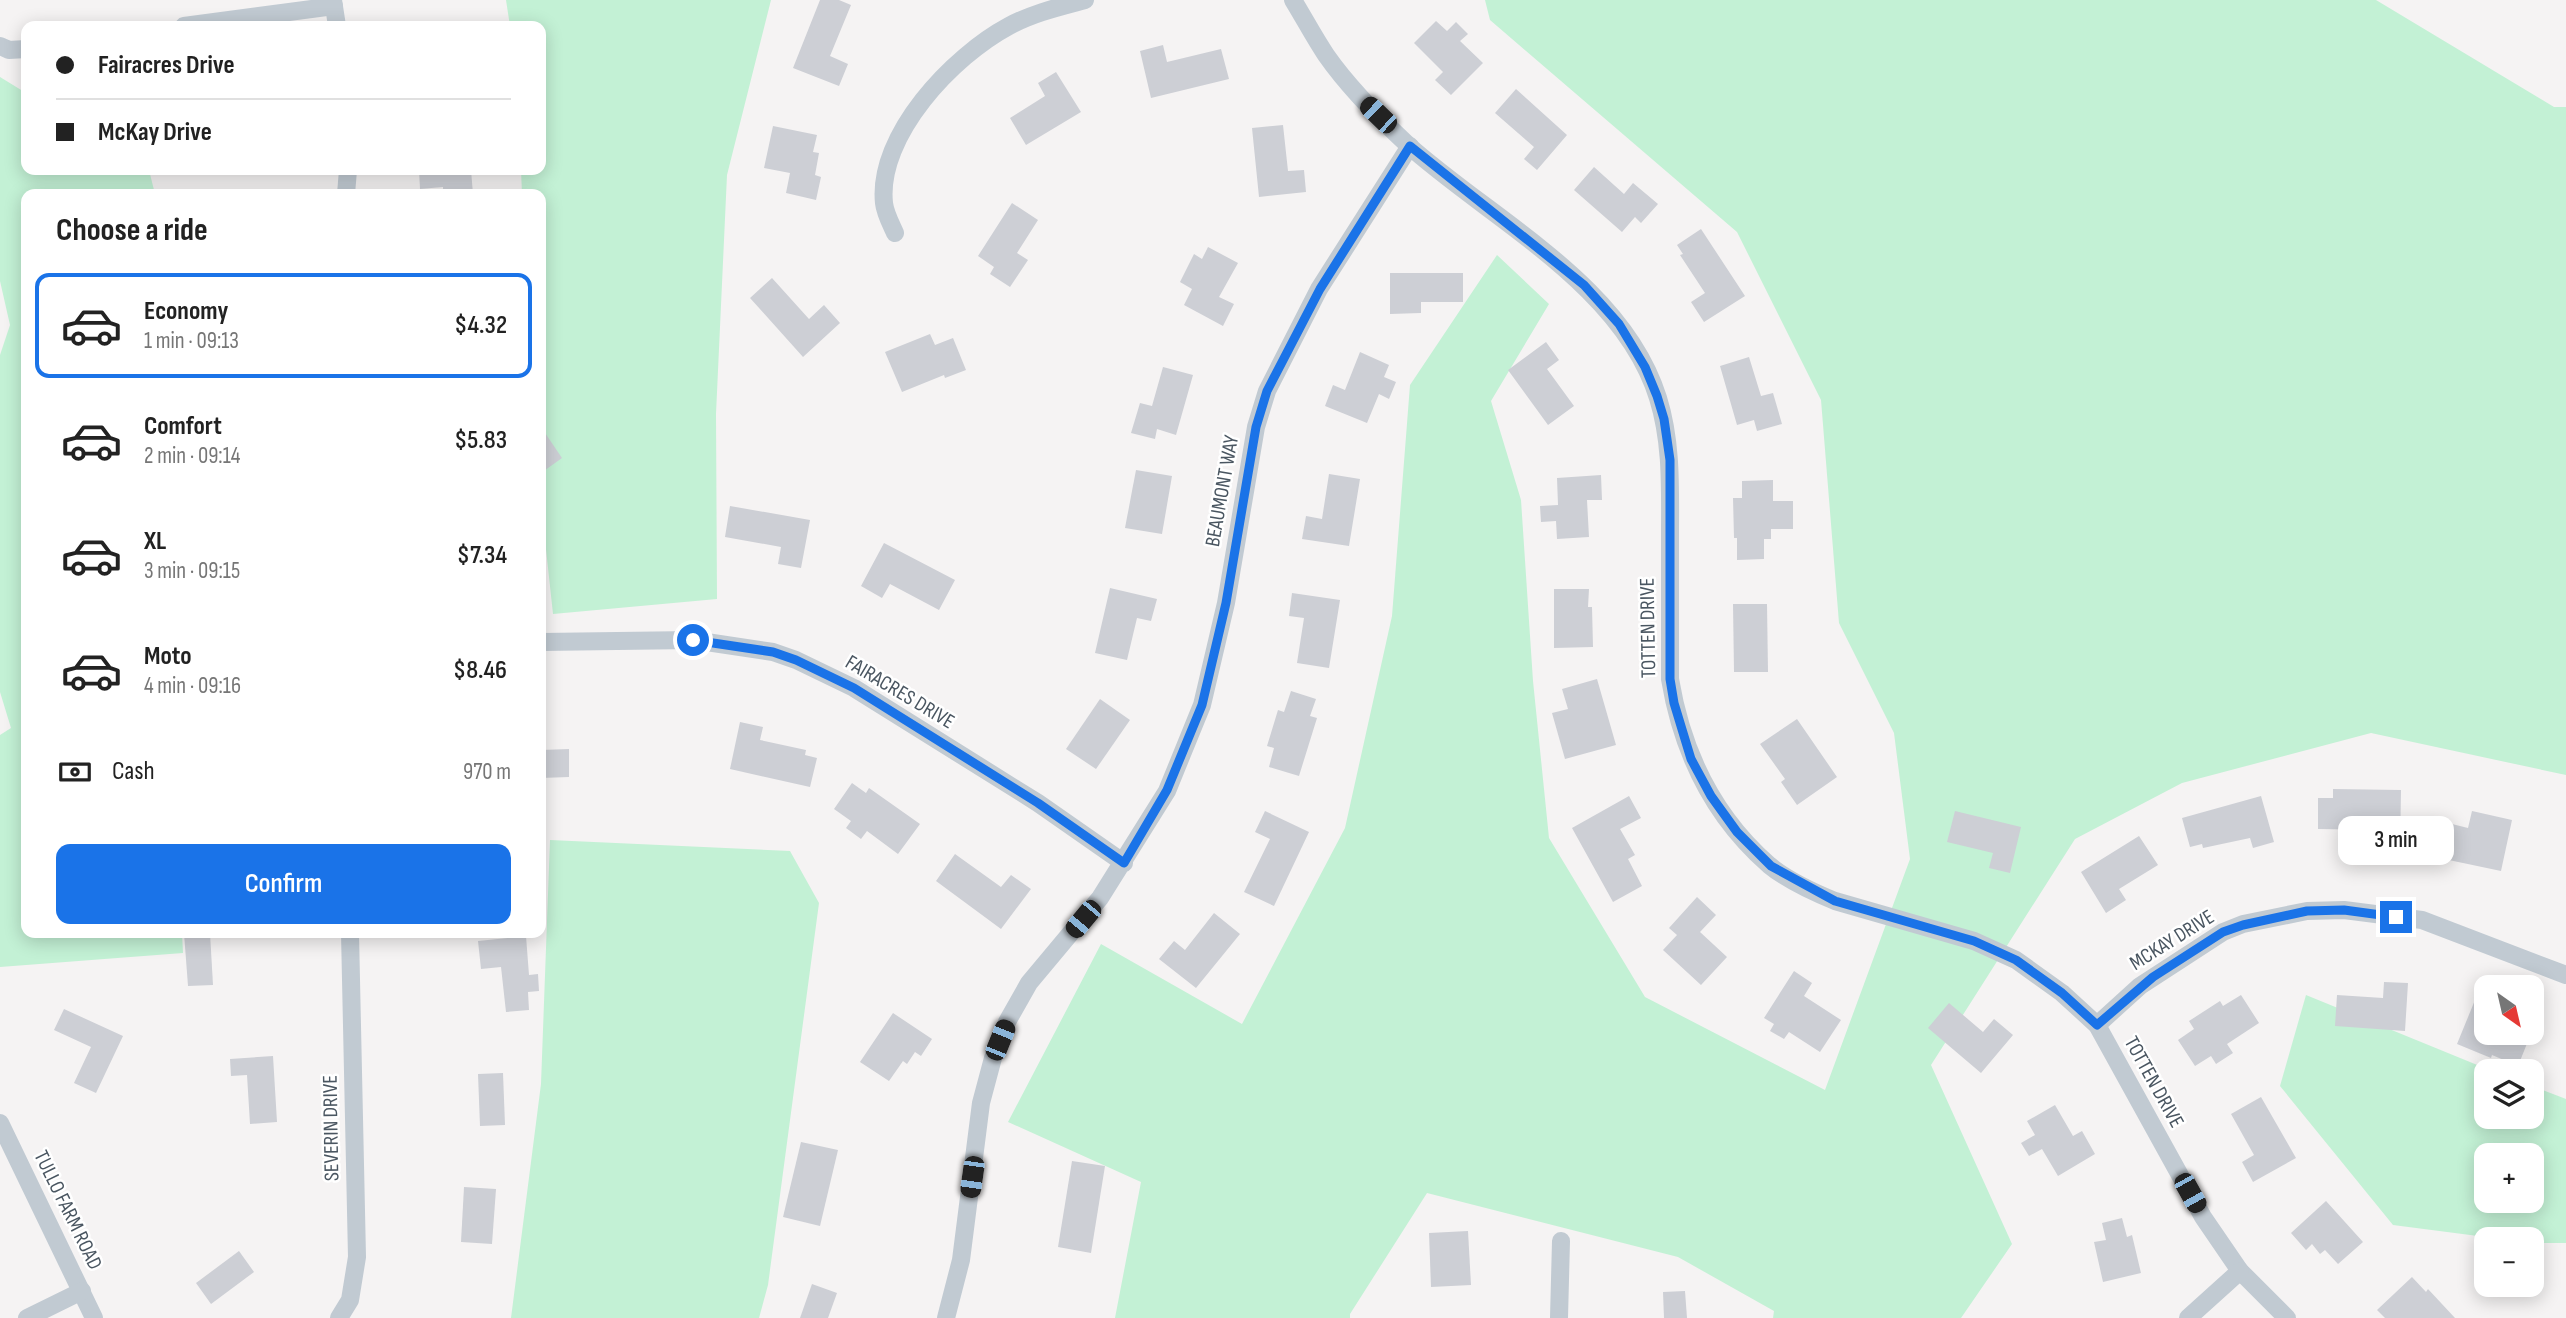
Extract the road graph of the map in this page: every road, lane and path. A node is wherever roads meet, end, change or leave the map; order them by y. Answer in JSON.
{"nodes":[{"id":1,"x":1085,"y":0,"type":"edge"},
{"id":2,"x":1293,"y":0,"type":"edge"},
{"id":3,"x":334,"y":3,"type":"edge"},
{"id":4,"x":217,"y":21,"type":"edge"},
{"id":5,"x":336,"y":21,"type":"edge"},
{"id":6,"x":0,"y":46,"type":"edge"},
{"id":7,"x":21,"y":49,"type":"edge"},
{"id":8,"x":1410,"y":146,"type":"junction"},
{"id":9,"x":895,"y":233,"type":"dead end"},
{"id":10,"x":546,"y":642,"type":"edge"},
{"id":11,"x":1124,"y":863,"type":"junction"},
{"id":12,"x":349,"y":938,"type":"edge"},
{"id":13,"x":2566,"y":975,"type":"edge"},
{"id":14,"x":2097,"y":1025,"type":"junction"},
{"id":15,"x":0,"y":1123,"type":"edge"},
{"id":16,"x":1561,"y":1241,"type":"dead end"},
{"id":17,"x":2240,"y":1272,"type":"junction"},
{"id":18,"x":82,"y":1291,"type":"junction"},
{"id":19,"x":27,"y":1318,"type":"edge"},
{"id":20,"x":94,"y":1318,"type":"edge"},
{"id":21,"x":339,"y":1318,"type":"edge"},
{"id":22,"x":946,"y":1318,"type":"edge"},
{"id":23,"x":1559,"y":1318,"type":"edge"},
{"id":24,"x":2188,"y":1318,"type":"edge"},
{"id":25,"x":2287,"y":1318,"type":"edge"}],
"edges":[{"from":1,"to":9,"type":"street"},
{"from":2,"to":8,"type":"street","name":"TOTTEN DRIVE"},
{"from":3,"to":4,"type":"street"},
{"from":3,"to":5,"type":"street"},
{"from":6,"to":7,"type":"street"},
{"from":8,"to":11,"type":"street","name":"BEAUMONT WAY"},
{"from":8,"to":14,"type":"street","name":"TOTTEN DRIVE"},
{"from":10,"to":11,"type":"street","name":"FAIRACRES DRIVE"},
{"from":11,"to":22,"type":"street","name":"BEAUMONT WAY"},
{"from":12,"to":21,"type":"street","name":"SEVERIN DRIVE"},
{"from":13,"to":14,"type":"street","name":"MCKAY DRIVE"},
{"from":14,"to":17,"type":"street","name":"TOTTEN DRIVE"},
{"from":15,"to":18,"type":"street","name":"TULLO FARM ROAD"},
{"from":16,"to":23,"type":"street"},
{"from":17,"to":24,"type":"street"},
{"from":17,"to":25,"type":"street","name":"TOTTEN DRIVE"},
{"from":18,"to":19,"type":"street"},
{"from":18,"to":20,"type":"street","name":"TULLO FARM ROAD"}]}
